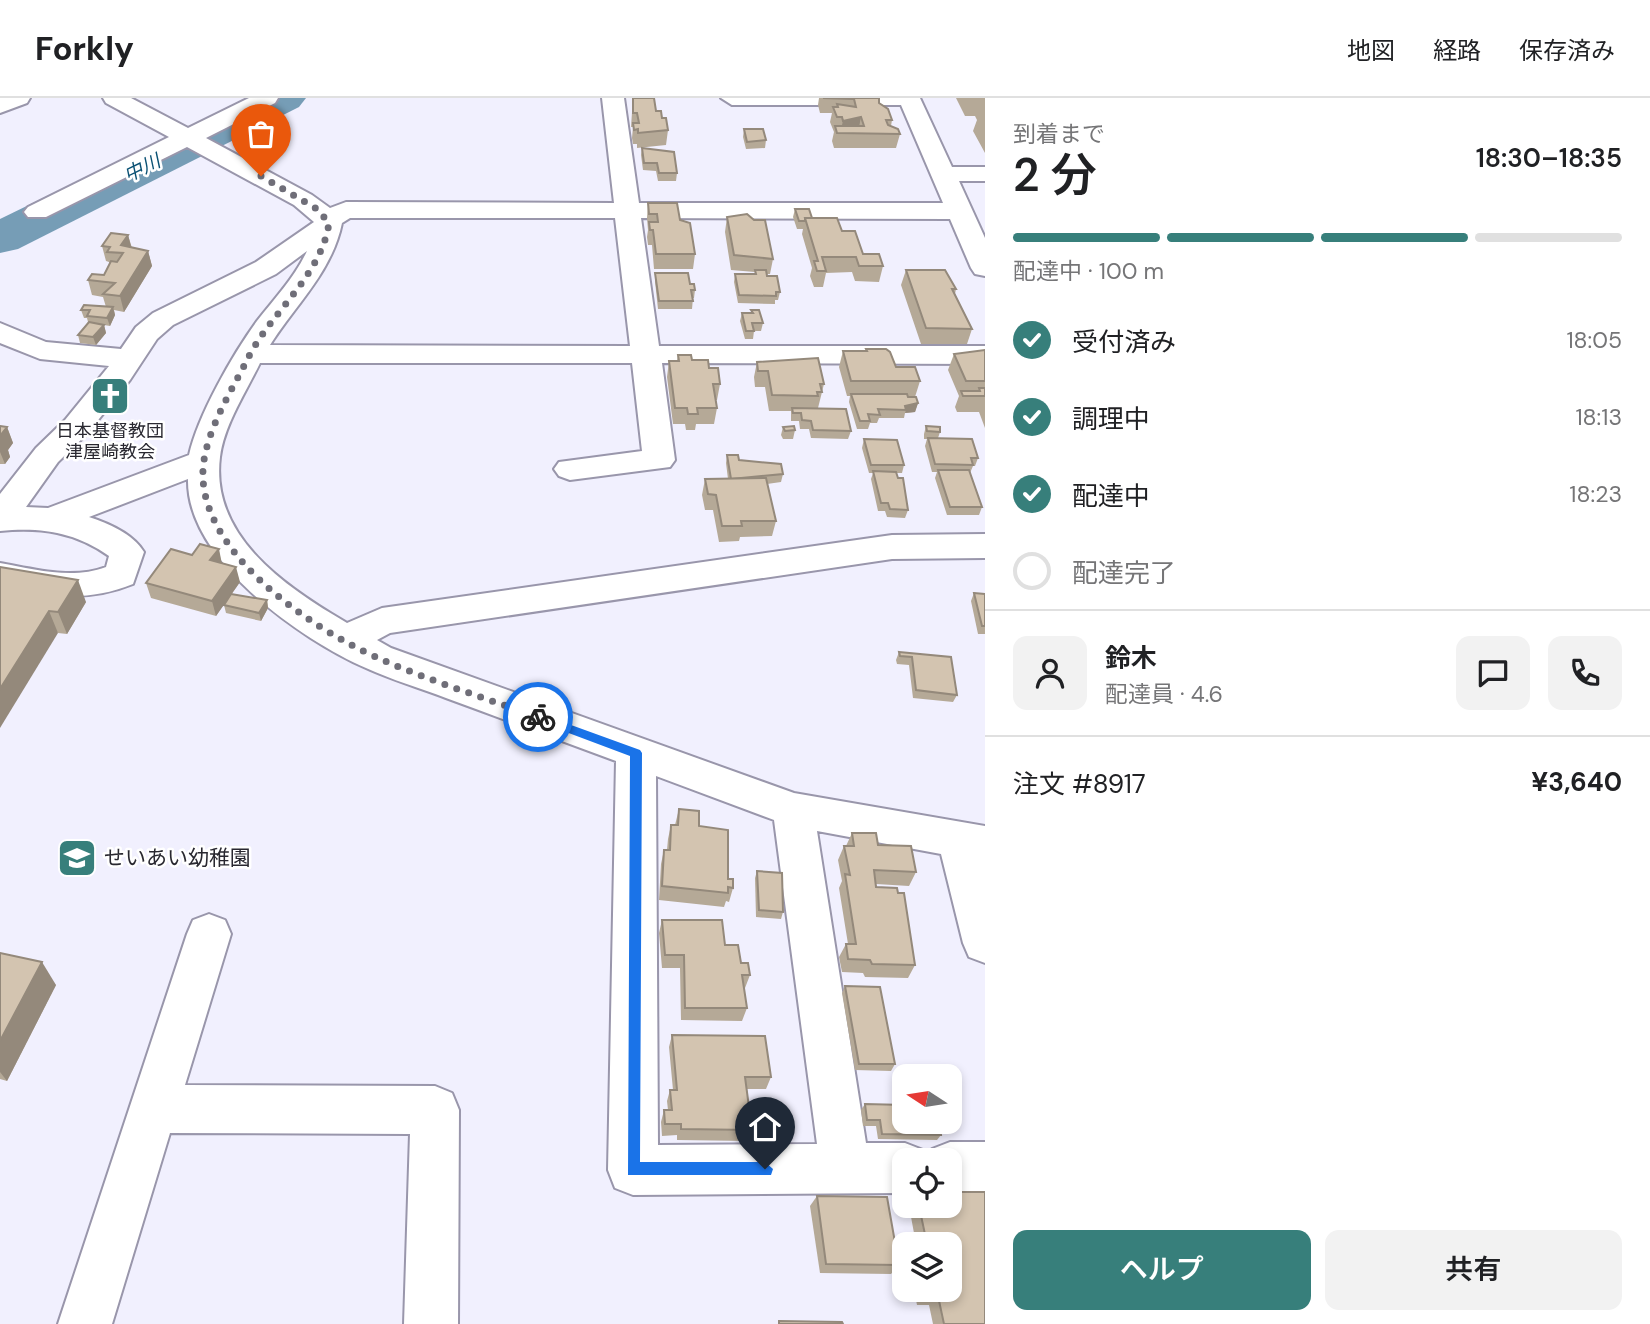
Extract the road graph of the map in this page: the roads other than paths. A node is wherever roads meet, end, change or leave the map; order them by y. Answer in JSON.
{"nodes":[{"id":1,"x":19,"y":98,"type":"edge"},
{"id":2,"x":114,"y":98,"type":"edge"},
{"id":3,"x":267,"y":98,"type":"edge"},
{"id":4,"x":613,"y":98,"type":"edge"},
{"id":5,"x":732,"y":98,"type":"edge"},
{"id":6,"x":909,"y":98,"type":"edge"},
{"id":7,"x":0,"y":106,"type":"edge"},
{"id":8,"x":201,"y":146,"type":"junction"},
{"id":9,"x":943,"y":174,"type":"junction"},
{"id":10,"x":985,"y":174,"type":"edge"},
{"id":11,"x":985,"y":205,"type":"edge"},
{"id":12,"x":958,"y":208,"type":"junction"},
{"id":13,"x":629,"y":210,"type":"junction"},
{"id":14,"x":37,"y":212,"type":"dead end"},
{"id":15,"x":329,"y":223,"type":"junction"},
{"id":16,"x":978,"y":237,"type":"edge"},
{"id":17,"x":985,"y":268,"type":"edge"},
{"id":18,"x":0,"y":332,"type":"edge"},
{"id":19,"x":250,"y":354,"type":"junction"},
{"id":20,"x":646,"y":354,"type":"junction"},
{"id":21,"x":985,"y":355,"type":"edge"},
{"id":22,"x":129,"y":359,"type":"junction"},
{"id":23,"x":204,"y":461,"type":"junction"},
{"id":24,"x":570,"y":469,"type":"dead end"},
{"id":25,"x":54,"y":518,"type":"junction"},
{"id":26,"x":0,"y":519,"type":"edge"},
{"id":27,"x":985,"y":546,"type":"edge"},
{"id":28,"x":0,"y":575,"type":"edge"},
{"id":29,"x":346,"y":640,"type":"junction"},
{"id":30,"x":636,"y":753,"type":"junction"},
{"id":31,"x":793,"y":810,"type":"junction"},
{"id":32,"x":972,"y":842,"type":"edge"},
{"id":33,"x":209,"y":934,"type":"dead end"},
{"id":34,"x":985,"y":943,"type":"edge"},
{"id":35,"x":155,"y":1109,"type":"junction"},
{"id":36,"x":962,"y":1167,"type":"edge"},
{"id":37,"x":985,"y":1167,"type":"edge"},
{"id":38,"x":892,"y":1168,"type":"edge"},
{"id":39,"x":845,"y":1169,"type":"junction"},
{"id":40,"x":85,"y":1324,"type":"edge"},
{"id":41,"x":431,"y":1324,"type":"edge"}],
"edges":[{"from":1,"to":7,"type":"street"},
{"from":2,"to":8,"type":"street"},
{"from":3,"to":8,"type":"street"},
{"from":4,"to":13,"type":"street"},
{"from":5,"to":6,"type":"street"},
{"from":6,"to":9,"type":"street"},
{"from":8,"to":14,"type":"street"},
{"from":8,"to":15,"type":"street"},
{"from":9,"to":10,"type":"street"},
{"from":9,"to":12,"type":"street"},
{"from":11,"to":12,"type":"street"},
{"from":12,"to":13,"type":"street"},
{"from":12,"to":16,"type":"street"},
{"from":13,"to":15,"type":"street"},
{"from":13,"to":20,"type":"street"},
{"from":15,"to":19,"type":"street"},
{"from":15,"to":22,"type":"street"},
{"from":16,"to":17,"type":"street"},
{"from":18,"to":22,"type":"street"},
{"from":19,"to":20,"type":"street"},
{"from":19,"to":23,"type":"street"},
{"from":20,"to":21,"type":"street"},
{"from":20,"to":24,"type":"street"},
{"from":22,"to":26,"type":"street"},
{"from":23,"to":25,"type":"street"},
{"from":23,"to":29,"type":"street"},
{"from":25,"to":26,"type":"street"},
{"from":25,"to":28,"type":"street"},
{"from":27,"to":29,"type":"street"},
{"from":29,"to":30,"type":"street"},
{"from":30,"to":31,"type":"street"},
{"from":30,"to":39,"type":"street"},
{"from":31,"to":32,"type":"street"},
{"from":31,"to":39,"type":"street"},
{"from":32,"to":34,"type":"street"},
{"from":33,"to":35,"type":"street"},
{"from":35,"to":40,"type":"street"},
{"from":35,"to":41,"type":"street"},
{"from":36,"to":37,"type":"street"},
{"from":38,"to":39,"type":"street"}]}
